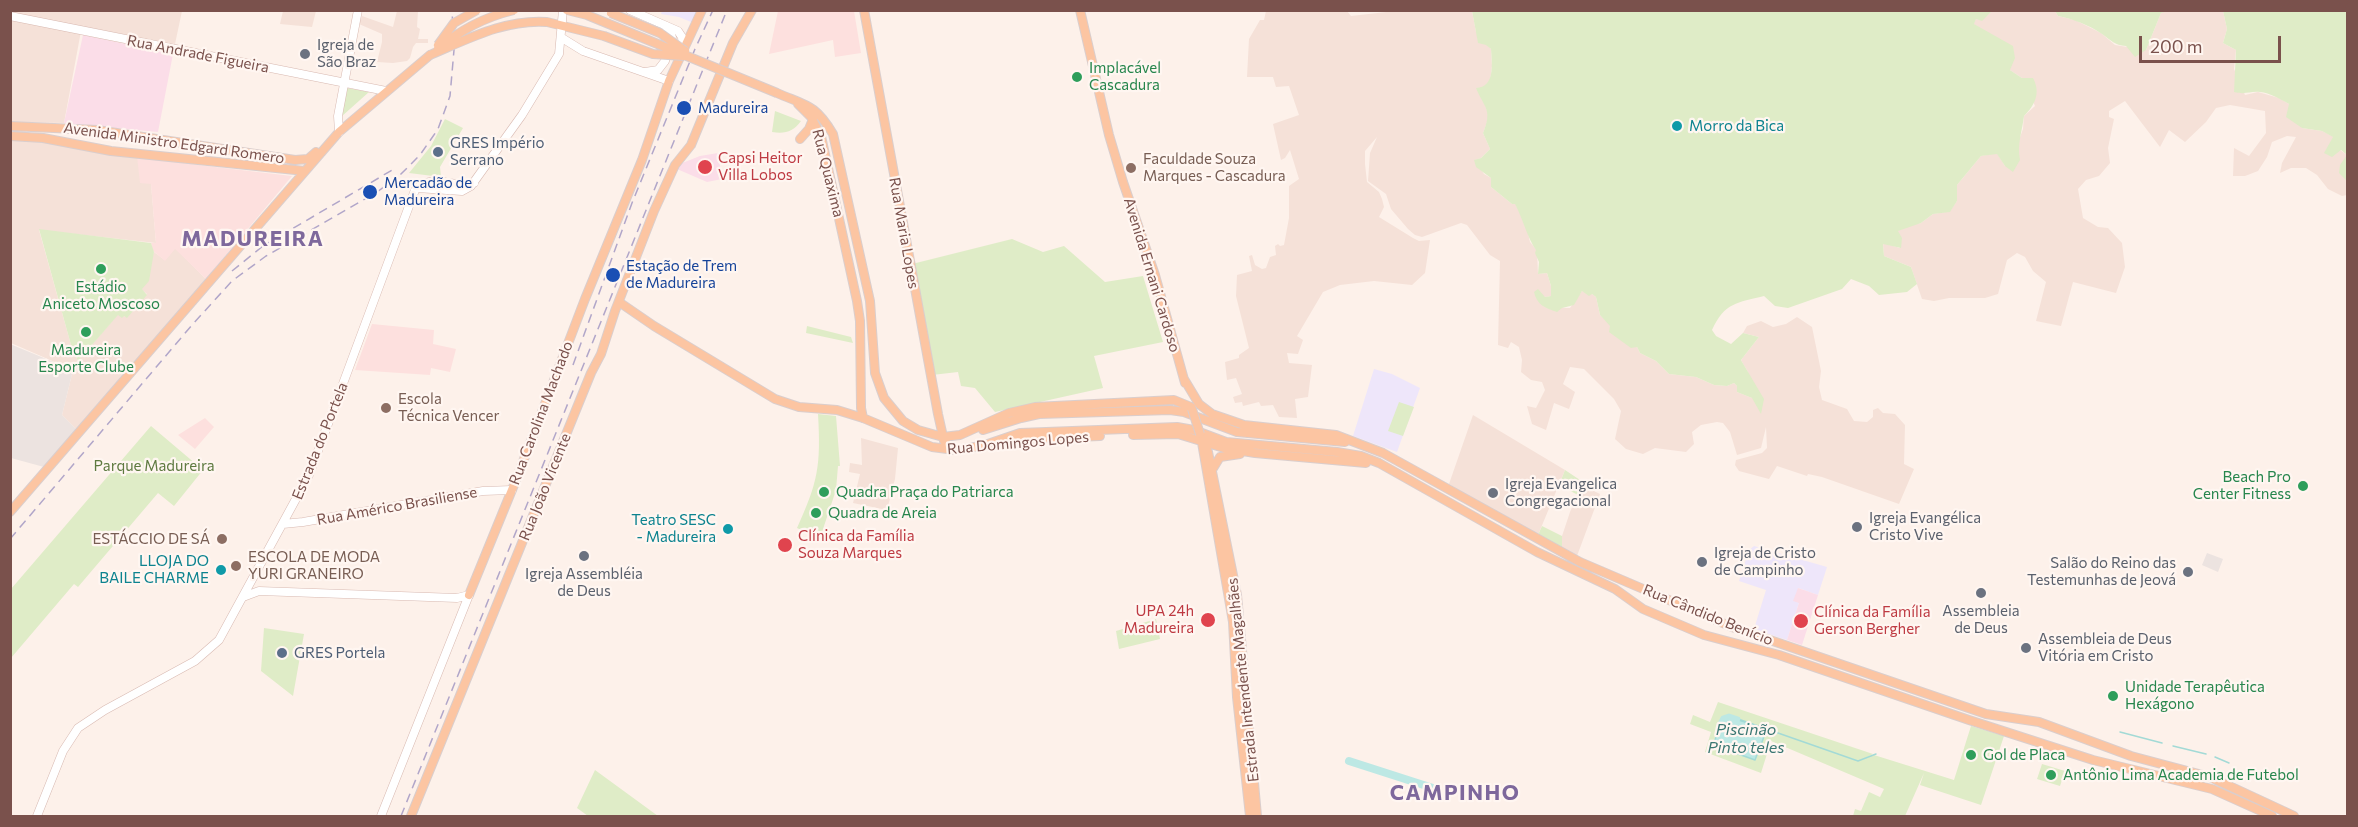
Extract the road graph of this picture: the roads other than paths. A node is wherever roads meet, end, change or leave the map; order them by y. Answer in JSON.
{"nodes":[{"id":1,"x":358,"y":10,"type":"edge"},
{"id":2,"x":477,"y":10,"type":"edge"},
{"id":3,"x":514,"y":10,"type":"edge"},
{"id":4,"x":565,"y":10,"type":"edge"},
{"id":5,"x":630,"y":10,"type":"edge"},
{"id":6,"x":702,"y":10,"type":"edge"},
{"id":7,"x":752,"y":10,"type":"edge"},
{"id":8,"x":864,"y":10,"type":"edge"},
{"id":9,"x":1080,"y":10,"type":"edge"},
{"id":10,"x":610,"y":11,"type":"edge"},
{"id":11,"x":10,"y":16,"type":"edge"},
{"id":12,"x":561,"y":25,"type":"junction"},
{"id":13,"x":663,"y":25,"type":"junction"},
{"id":14,"x":562,"y":38,"type":"junction"},
{"id":15,"x":683,"y":49,"type":"junction"},
{"id":16,"x":430,"y":55,"type":"junction"},
{"id":17,"x":692,"y":57,"type":"junction"},
{"id":18,"x":644,"y":72,"type":"junction"},
{"id":19,"x":669,"y":81,"type":"junction"},
{"id":20,"x":344,"y":84,"type":"junction"},
{"id":21,"x":386,"y":91,"type":"junction"},
{"id":22,"x":787,"y":98,"type":"junction"},
{"id":23,"x":813,"y":119,"type":"junction"},
{"id":24,"x":10,"y":126,"type":"edge"},
{"id":25,"x":339,"y":132,"type":"junction"},
{"id":26,"x":10,"y":136,"type":"edge"},
{"id":27,"x":800,"y":139,"type":"dead end"},
{"id":28,"x":331,"y":141,"type":"junction"},
{"id":29,"x":837,"y":153,"type":"junction"},
{"id":30,"x":826,"y":157,"type":"junction"},
{"id":31,"x":305,"y":171,"type":"junction"},
{"id":32,"x":619,"y":302,"type":"junction"},
{"id":33,"x":1184,"y":379,"type":"junction"},
{"id":34,"x":888,"y":404,"type":"joint"},
{"id":35,"x":1191,"y":408,"type":"junction"},
{"id":36,"x":863,"y":418,"type":"junction"},
{"id":37,"x":960,"y":435,"type":"junction"},
{"id":38,"x":943,"y":437,"type":"junction"},
{"id":39,"x":1201,"y":437,"type":"junction"},
{"id":40,"x":1360,"y":445,"type":"junction"},
{"id":41,"x":980,"y":447,"type":"junction"},
{"id":42,"x":955,"y":450,"type":"junction"},
{"id":43,"x":1255,"y":453,"type":"junction"},
{"id":44,"x":1379,"y":463,"type":"junction"},
{"id":45,"x":1212,"y":470,"type":"junction"},
{"id":46,"x":512,"y":490,"type":"junction"},
{"id":47,"x":10,"y":512,"type":"edge"},
{"id":48,"x":283,"y":524,"type":"junction"},
{"id":49,"x":253,"y":577,"type":"junction"},
{"id":50,"x":259,"y":591,"type":"junction"},
{"id":51,"x":468,"y":595,"type":"junction"},
{"id":52,"x":243,"y":597,"type":"junction"},
{"id":53,"x":457,"y":598,"type":"junction"},
{"id":54,"x":464,"y":608,"type":"junction"},
{"id":55,"x":37,"y":816,"type":"edge"},
{"id":56,"x":381,"y":816,"type":"edge"},
{"id":57,"x":411,"y":816,"type":"edge"},
{"id":58,"x":1250,"y":816,"type":"edge"},
{"id":59,"x":1257,"y":816,"type":"edge"},
{"id":60,"x":2272,"y":816,"type":"edge"},
{"id":61,"x":2294,"y":816,"type":"edge"}],
"edges":[{"from":1,"to":20,"type":"main road"},
{"from":2,"to":16,"type":"main road","bridge":true},
{"from":3,"to":16,"type":"main road","bridge":true},
{"from":4,"to":12,"type":"main road"},
{"from":4,"to":17,"type":"main road","bridge":true},
{"from":5,"to":13,"type":"main road"},
{"from":6,"to":15,"type":"main road","name":"Rua Carolina Machado"},
{"from":7,"to":32,"type":"main road","name":"Rua João Vicente"},
{"from":8,"to":38,"type":"main road","name":"Rua Maria Lopes"},
{"from":9,"to":33,"type":"main road","name":"Avenida Ernani Cardoso"},
{"from":10,"to":17,"type":"main road","bridge":true},
{"from":11,"to":20,"type":"main road","name":"Rua Andrade Figueira"},
{"from":12,"to":14,"type":"main road"},
{"from":12,"to":16,"type":"main road","bridge":true},
{"from":12,"to":17,"type":"main road","bridge":true},
{"from":13,"to":15,"type":"main road"},
{"from":13,"to":18,"type":"main road"},
{"from":14,"to":18,"type":"main road"},
{"from":14,"to":48,"type":"main road","name":"Estrada do Portela"},
{"from":15,"to":19,"type":"main road","name":"Rua Carolina Machado"},
{"from":16,"to":21,"type":"main road"},
{"from":17,"to":22,"type":"main road","bridge":true},
{"from":18,"to":19,"type":"main road"},
{"from":19,"to":46,"type":"main road","name":"Rua Carolina Machado"},
{"from":20,"to":21,"type":"main road","name":"Rua Andrade Figueira"},
{"from":20,"to":25,"type":"main road"},
{"from":21,"to":25,"type":"main road"},
{"from":22,"to":23,"type":"main road","name":"Rua Quaxima"},
{"from":22,"to":29,"type":"main road","name":"Rua Quaxima"},
{"from":23,"to":27,"type":"main road"},
{"from":23,"to":30,"type":"main road","name":"Rua Quaxima"},
{"from":24,"to":28,"type":"main road","name":"Avenida Ministro Edgard Romero"},
{"from":25,"to":28,"type":"main road"},
{"from":26,"to":31,"type":"main road","name":"Avenida Ministro Edgard Romero"},
{"from":28,"to":31,"type":"main road"},
{"from":29,"to":30,"type":"main road"},
{"from":29,"to":34,"type":"main road","name":"Rua Quaxima"},
{"from":30,"to":36,"type":"main road","name":"Rua Quaxima"},
{"from":31,"to":47,"type":"main road"},
{"from":32,"to":36,"type":"main road","name":"Rua Domingos Lopes"},
{"from":32,"to":57,"type":"main road","name":"Rua João Vicente"},
{"from":33,"to":35,"type":"main road","name":"Avenida Ernani Cardoso"},
{"from":33,"to":40,"type":"main road","name":"Rua Cândido Benício"},
{"from":34,"to":38,"type":"main road","name":"Rua Domingos Lopes"},
{"from":35,"to":37,"type":"main road","name":"Rua Domingos Lopes"},
{"from":35,"to":39,"type":"main road","name":"Avenida Ernani Cardoso","bridge":true},
{"from":36,"to":42,"type":"main road","name":"Rua Domingos Lopes"},
{"from":37,"to":38,"type":"main road","name":"Rua Domingos Lopes"},
{"from":37,"to":40,"type":"main road"},
{"from":38,"to":42,"type":"main road"},
{"from":39,"to":41,"type":"main road","name":"Rua Domingos Lopes"},
{"from":39,"to":43,"type":"main road","name":"Rua Cândido Benício"},
{"from":39,"to":45,"type":"main road","name":"Estrada Intendente Magalhães"},
{"from":39,"to":58,"type":"main road","name":"Estrada Intendente Magalhães"},
{"from":40,"to":61,"type":"main road","name":"Rua Cândido Benício"},
{"from":41,"to":42,"type":"main road","name":"Rua Domingos Lopes"},
{"from":41,"to":44,"type":"main road"},
{"from":43,"to":44,"type":"main road","name":"Rua Cândido Benício"},
{"from":43,"to":45,"type":"main road"},
{"from":44,"to":60,"type":"main road","name":"Rua Cândido Benício"},
{"from":45,"to":59,"type":"main road","name":"Estrada Intendente Magalhães"},
{"from":46,"to":48,"type":"main road","name":"Rua Américo Brasiliense"},
{"from":46,"to":51,"type":"main road","name":"Rua Carolina Machado"},
{"from":48,"to":49,"type":"main road","name":"Estrada do Portela"},
{"from":49,"to":50,"type":"main road"},
{"from":49,"to":52,"type":"main road","name":"Estrada do Portela"},
{"from":50,"to":52,"type":"main road"},
{"from":50,"to":53,"type":"main road"},
{"from":51,"to":53,"type":"main road"},
{"from":51,"to":54,"type":"main road","name":"Rua Carolina Machado"},
{"from":52,"to":55,"type":"main road","name":"Estrada do Portela"},
{"from":53,"to":54,"type":"main road"},
{"from":54,"to":56,"type":"main road","name":"Rua Carolina Machado"}]}
